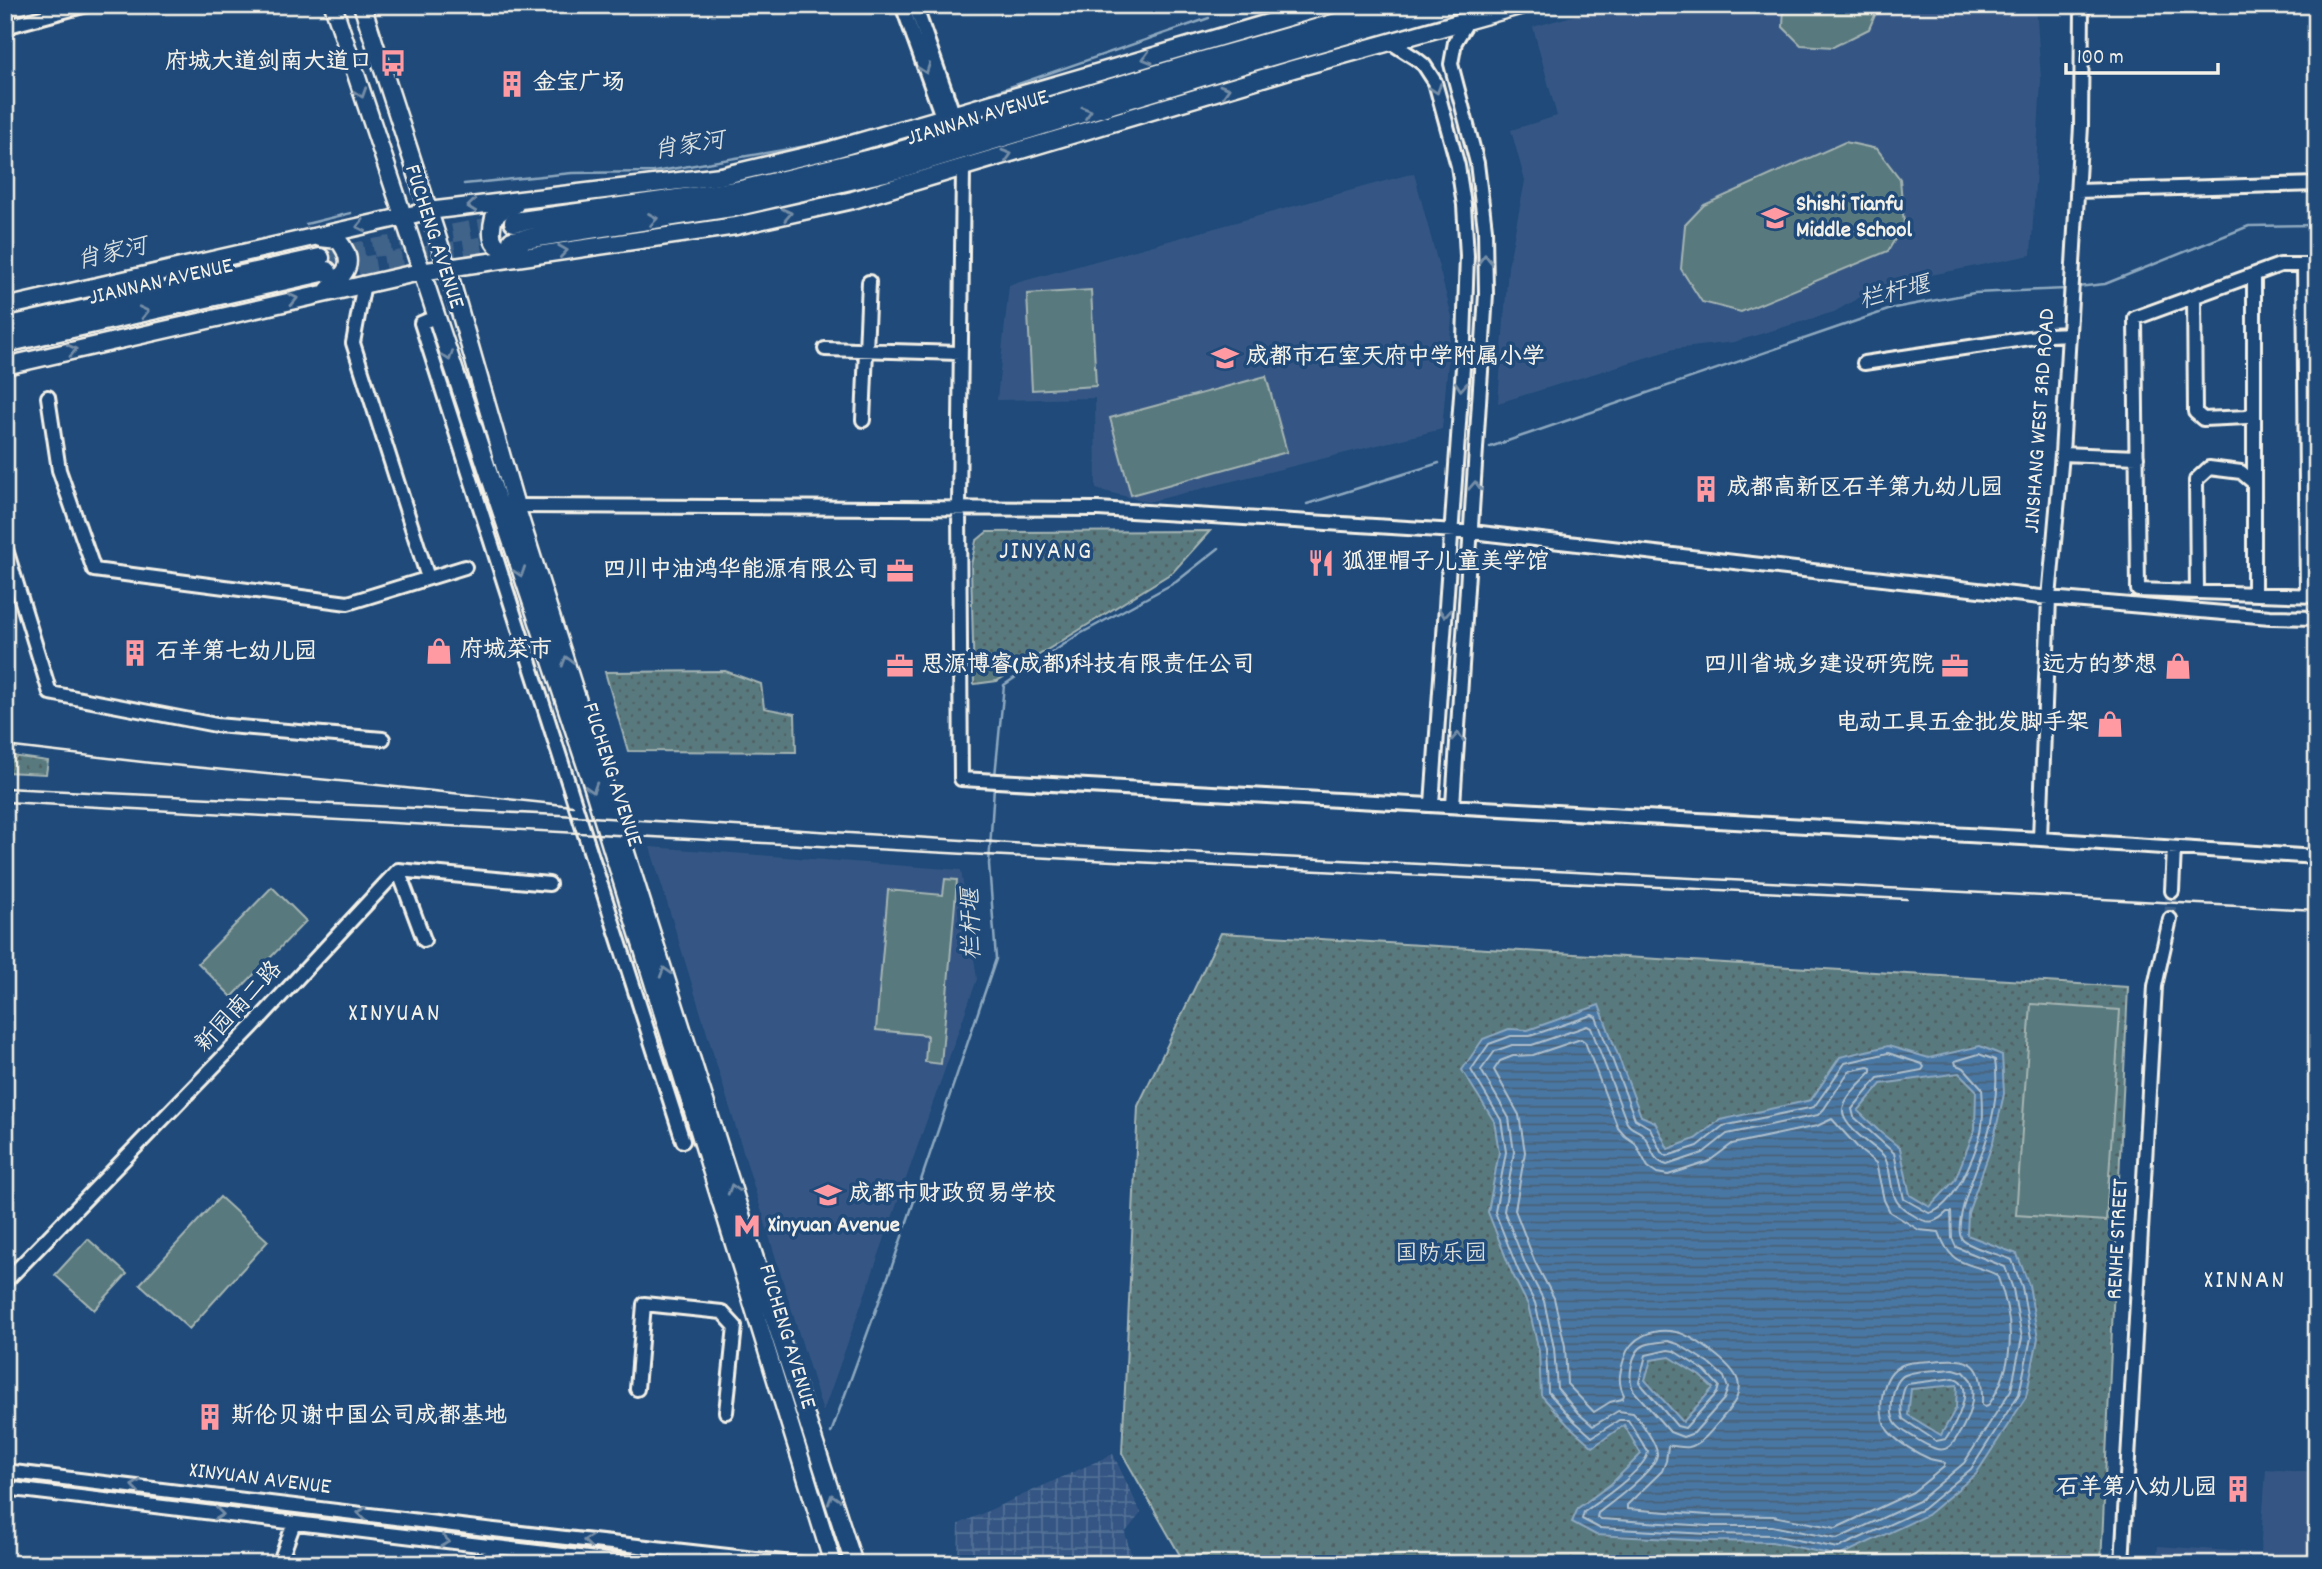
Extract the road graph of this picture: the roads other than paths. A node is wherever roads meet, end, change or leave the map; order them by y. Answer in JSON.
{"nodes":[{"id":1,"x":87,"y":5,"type":"edge"},
{"id":2,"x":333,"y":5,"type":"edge"},
{"id":3,"x":362,"y":5,"type":"edge"},
{"id":4,"x":902,"y":5,"type":"edge"},
{"id":5,"x":915,"y":5,"type":"edge"},
{"id":6,"x":1330,"y":5,"type":"edge"},
{"id":7,"x":1400,"y":5,"type":"edge"},
{"id":8,"x":1448,"y":5,"type":"edge"},
{"id":9,"x":1524,"y":5,"type":"edge"},
{"id":10,"x":2082,"y":5,"type":"edge"},
{"id":11,"x":1467,"y":22,"type":"junction"},
{"id":12,"x":5,"y":27,"type":"edge"},
{"id":13,"x":1227,"y":34,"type":"junction"},
{"id":14,"x":1390,"y":42,"type":"junction"},
{"id":15,"x":1250,"y":62,"type":"junction"},
{"id":16,"x":1196,"y":63,"type":"junction"},
{"id":17,"x":1293,"y":69,"type":"junction"},
{"id":18,"x":948,"y":116,"type":"junction"},
{"id":19,"x":955,"y":134,"type":"junction"},
{"id":20,"x":831,"y":150,"type":"junction"},
{"id":21,"x":893,"y":162,"type":"junction"},
{"id":22,"x":963,"y":169,"type":"junction"},
{"id":23,"x":2317,"y":184,"type":"edge"},
{"id":24,"x":2077,"y":191,"type":"junction"},
{"id":25,"x":527,"y":200,"type":"junction"},
{"id":26,"x":853,"y":200,"type":"junction"},
{"id":27,"x":428,"y":211,"type":"junction"},
{"id":28,"x":402,"y":217,"type":"junction"},
{"id":29,"x":514,"y":222,"type":"tunnel mouth"},
{"id":30,"x":310,"y":237,"type":"junction"},
{"id":31,"x":512,"y":241,"type":"tunnel mouth"},
{"id":32,"x":535,"y":255,"type":"junction"},
{"id":33,"x":2311,"y":265,"type":"edge"},
{"id":34,"x":447,"y":267,"type":"junction"},
{"id":35,"x":420,"y":272,"type":"junction"},
{"id":36,"x":2254,"y":275,"type":"junction"},
{"id":37,"x":869,"y":282,"type":"dead end"},
{"id":38,"x":363,"y":283,"type":"junction"},
{"id":39,"x":326,"y":292,"type":"junction"},
{"id":40,"x":2194,"y":297,"type":"junction"},
{"id":41,"x":5,"y":307,"type":"edge"},
{"id":42,"x":435,"y":317,"type":"junction"},
{"id":43,"x":5,"y":327,"type":"edge"},
{"id":44,"x":2069,"y":334,"type":"junction"},
{"id":45,"x":5,"y":343,"type":"edge"},
{"id":46,"x":825,"y":349,"type":"dead end"},
{"id":47,"x":867,"y":350,"type":"junction"},
{"id":48,"x":959,"y":353,"type":"junction"},
{"id":49,"x":1864,"y":363,"type":"dead end"},
{"id":50,"x":5,"y":366,"type":"edge"},
{"id":51,"x":2316,"y":390,"type":"edge"},
{"id":52,"x":48,"y":397,"type":"dead end"},
{"id":53,"x":2254,"y":412,"type":"junction"},
{"id":54,"x":863,"y":420,"type":"dead end"},
{"id":55,"x":2062,"y":454,"type":"junction"},
{"id":56,"x":2137,"y":457,"type":"junction"},
{"id":57,"x":2254,"y":483,"type":"junction"},
{"id":58,"x":2317,"y":503,"type":"edge"},
{"id":59,"x":516,"y":506,"type":"junction"},
{"id":60,"x":959,"y":508,"type":"junction"},
{"id":61,"x":1451,"y":531,"type":"junction"},
{"id":62,"x":1472,"y":532,"type":"junction"},
{"id":63,"x":5,"y":546,"type":"edge"},
{"id":64,"x":465,"y":567,"type":"dead end"},
{"id":65,"x":428,"y":578,"type":"junction"},
{"id":66,"x":2197,"y":592,"type":"junction"},
{"id":67,"x":2254,"y":594,"type":"junction"},
{"id":68,"x":2312,"y":596,"type":"edge"},
{"id":69,"x":2049,"y":598,"type":"junction"},
{"id":70,"x":2317,"y":618,"type":"edge"},
{"id":71,"x":383,"y":740,"type":"dead end"},
{"id":72,"x":1432,"y":804,"type":"junction"},
{"id":73,"x":1453,"y":805,"type":"junction"},
{"id":74,"x":2040,"y":839,"type":"junction"},
{"id":75,"x":2174,"y":848,"type":"junction"},
{"id":76,"x":2317,"y":857,"type":"edge"},
{"id":77,"x":398,"y":870,"type":"junction"},
{"id":78,"x":549,"y":884,"type":"dead end"},
{"id":79,"x":2172,"y":891,"type":"tunnel mouth"},
{"id":80,"x":2170,"y":919,"type":"tunnel mouth"},
{"id":81,"x":424,"y":940,"type":"dead end"},
{"id":82,"x":683,"y":1141,"type":"dead end"},
{"id":83,"x":5,"y":1282,"type":"edge"},
{"id":84,"x":637,"y":1389,"type":"dead end"},
{"id":85,"x":726,"y":1412,"type":"dead end"},
{"id":86,"x":5,"y":1471,"type":"edge"},
{"id":87,"x":5,"y":1488,"type":"edge"},
{"id":88,"x":294,"y":1523,"type":"junction"},
{"id":89,"x":492,"y":1547,"type":"junction"},
{"id":90,"x":588,"y":1561,"type":"edge"},
{"id":91,"x":279,"y":1564,"type":"edge"},
{"id":92,"x":485,"y":1564,"type":"edge"},
{"id":93,"x":638,"y":1564,"type":"edge"},
{"id":94,"x":802,"y":1564,"type":"edge"},
{"id":95,"x":833,"y":1564,"type":"edge"},
{"id":96,"x":853,"y":1564,"type":"edge"},
{"id":97,"x":2122,"y":1564,"type":"edge"}],
"edges":[{"from":1,"to":12,"type":"street"},
{"from":2,"to":28,"type":"main road","name":"FUCHENG AVENUE","one_way":true},
{"from":3,"to":27,"type":"main road","name":"FUCHENG AVENUE"},
{"from":4,"to":18,"type":"street","one_way":true},
{"from":5,"to":18,"type":"street"},
{"from":6,"to":13,"type":"main road"},
{"from":7,"to":16,"type":"highway","name":"JIANNAN AVENUE"},
{"from":8,"to":15,"type":"highway","name":"JIANNAN AVENUE"},
{"from":9,"to":11,"type":"main road"},
{"from":10,"to":24,"type":"street","name":"JINSHANG WEST 3RD ROAD"},
{"from":11,"to":14,"type":"main road"},
{"from":62,"to":11,"type":"street","one_way":true},
{"from":13,"to":16,"type":"main road"},
{"from":13,"to":18,"type":"main road","one_way":true},
{"from":14,"to":17,"type":"main road"},
{"from":14,"to":61,"type":"street","one_way":true},
{"from":15,"to":17,"type":"main road"},
{"from":21,"to":15,"type":"highway","name":"JIANNAN AVENUE","one_way":true},
{"from":16,"to":19,"type":"highway","name":"JIANNAN AVENUE"},
{"from":22,"to":17,"type":"main road","one_way":true},
{"from":18,"to":19,"type":"street"},
{"from":18,"to":20,"type":"main road"},
{"from":19,"to":21,"type":"highway","name":"JIANNAN AVENUE"},
{"from":20,"to":21,"type":"main road"},
{"from":20,"to":25,"type":"main road"},
{"from":21,"to":26,"type":"main road"},
{"from":21,"to":29,"type":"highway","name":"JIANNAN AVENUE"},
{"from":31,"to":21,"type":"highway","name":"JIANNAN AVENUE","one_way":true},
{"from":22,"to":26,"type":"main road"},
{"from":22,"to":48,"type":"street"},
{"from":23,"to":24,"type":"street"},
{"from":24,"to":44,"type":"street","name":"JINSHANG WEST 3RD ROAD"},
{"from":25,"to":27,"type":"main road","one_way":true},
{"from":25,"to":32,"type":"main road"},
{"from":32,"to":26,"type":"main road","one_way":true},
{"from":27,"to":28,"type":"main road"},
{"from":27,"to":34,"type":"main road","name":"FUCHENG AVENUE"},
{"from":28,"to":30,"type":"main road","one_way":true},
{"from":28,"to":35,"type":"main road","name":"FUCHENG AVENUE"},
{"from":30,"to":39,"type":"main road"},
{"from":30,"to":41,"type":"main road"},
{"from":32,"to":34,"type":"main road"},
{"from":33,"to":36,"type":"street"},
{"from":33,"to":51,"type":"street"},
{"from":33,"to":68,"type":"street"},
{"from":34,"to":35,"type":"main road"},
{"from":34,"to":59,"type":"main road","name":"FUCHENG AVENUE"},
{"from":35,"to":38,"type":"main road"},
{"from":35,"to":42,"type":"main road","name":"FUCHENG AVENUE"},
{"from":36,"to":40,"type":"street"},
{"from":36,"to":53,"type":"street"},
{"from":37,"to":47,"type":"street"},
{"from":38,"to":39,"type":"main road"},
{"from":38,"to":65,"type":"street"},
{"from":50,"to":39,"type":"main road","one_way":true},
{"from":40,"to":53,"type":"street"},
{"from":40,"to":56,"type":"street"},
{"from":42,"to":82,"type":"street"},
{"from":42,"to":95,"type":"main road","name":"FUCHENG AVENUE","one_way":true},
{"from":45,"to":43,"type":"highway","name":"JIANNAN AVENUE","one_way":true},
{"from":44,"to":49,"type":"street"},
{"from":44,"to":55,"type":"street","name":"JINSHANG WEST 3RD ROAD"},
{"from":46,"to":47,"type":"street"},
{"from":47,"to":48,"type":"street"},
{"from":47,"to":54,"type":"street"},
{"from":48,"to":60,"type":"street"},
{"from":51,"to":58,"type":"street"},
{"from":52,"to":65,"type":"street"},
{"from":53,"to":57,"type":"street"},
{"from":55,"to":56,"type":"street"},
{"from":55,"to":69,"type":"street","name":"JINSHANG WEST 3RD ROAD"},
{"from":56,"to":66,"type":"street"},
{"from":57,"to":66,"type":"street"},
{"from":57,"to":67,"type":"street"},
{"from":59,"to":60,"type":"street"},
{"from":96,"to":59,"type":"main road","name":"FUCHENG AVENUE","one_way":true},
{"from":60,"to":61,"type":"street"},
{"from":60,"to":72,"type":"street"},
{"from":61,"to":62,"type":"street"},
{"from":61,"to":72,"type":"street","one_way":true},
{"from":62,"to":69,"type":"street"},
{"from":73,"to":62,"type":"street","one_way":true},
{"from":63,"to":71,"type":"street"},
{"from":64,"to":65,"type":"street"},
{"from":66,"to":67,"type":"street"},
{"from":67,"to":68,"type":"street"},
{"from":69,"to":70,"type":"street"},
{"from":69,"to":74,"type":"street","name":"JINSHANG WEST 3RD ROAD"},
{"from":72,"to":73,"type":"street"},
{"from":73,"to":74,"type":"street"},
{"from":74,"to":75,"type":"street"},
{"from":75,"to":76,"type":"street"},
{"from":75,"to":79,"type":"street"},
{"from":77,"to":78,"type":"street"},
{"from":77,"to":81,"type":"street"},
{"from":77,"to":83,"type":"street","name":"新园南二路"},
{"from":80,"to":97,"type":"street","name":"RENHE STREET"},
{"from":84,"to":85,"type":"street"},
{"from":94,"to":86,"type":"street","name":"XINYUAN AVENUE","one_way":true},
{"from":87,"to":88,"type":"street","name":"XINYUAN AVENUE","one_way":true},
{"from":88,"to":89,"type":"street","name":"XINYUAN AVENUE","one_way":true},
{"from":88,"to":91,"type":"street"},
{"from":89,"to":90,"type":"street","name":"XINYUAN AVENUE"},
{"from":89,"to":92,"type":"street"},
{"from":90,"to":93,"type":"street","name":"XINYUAN AVENUE"}]}
